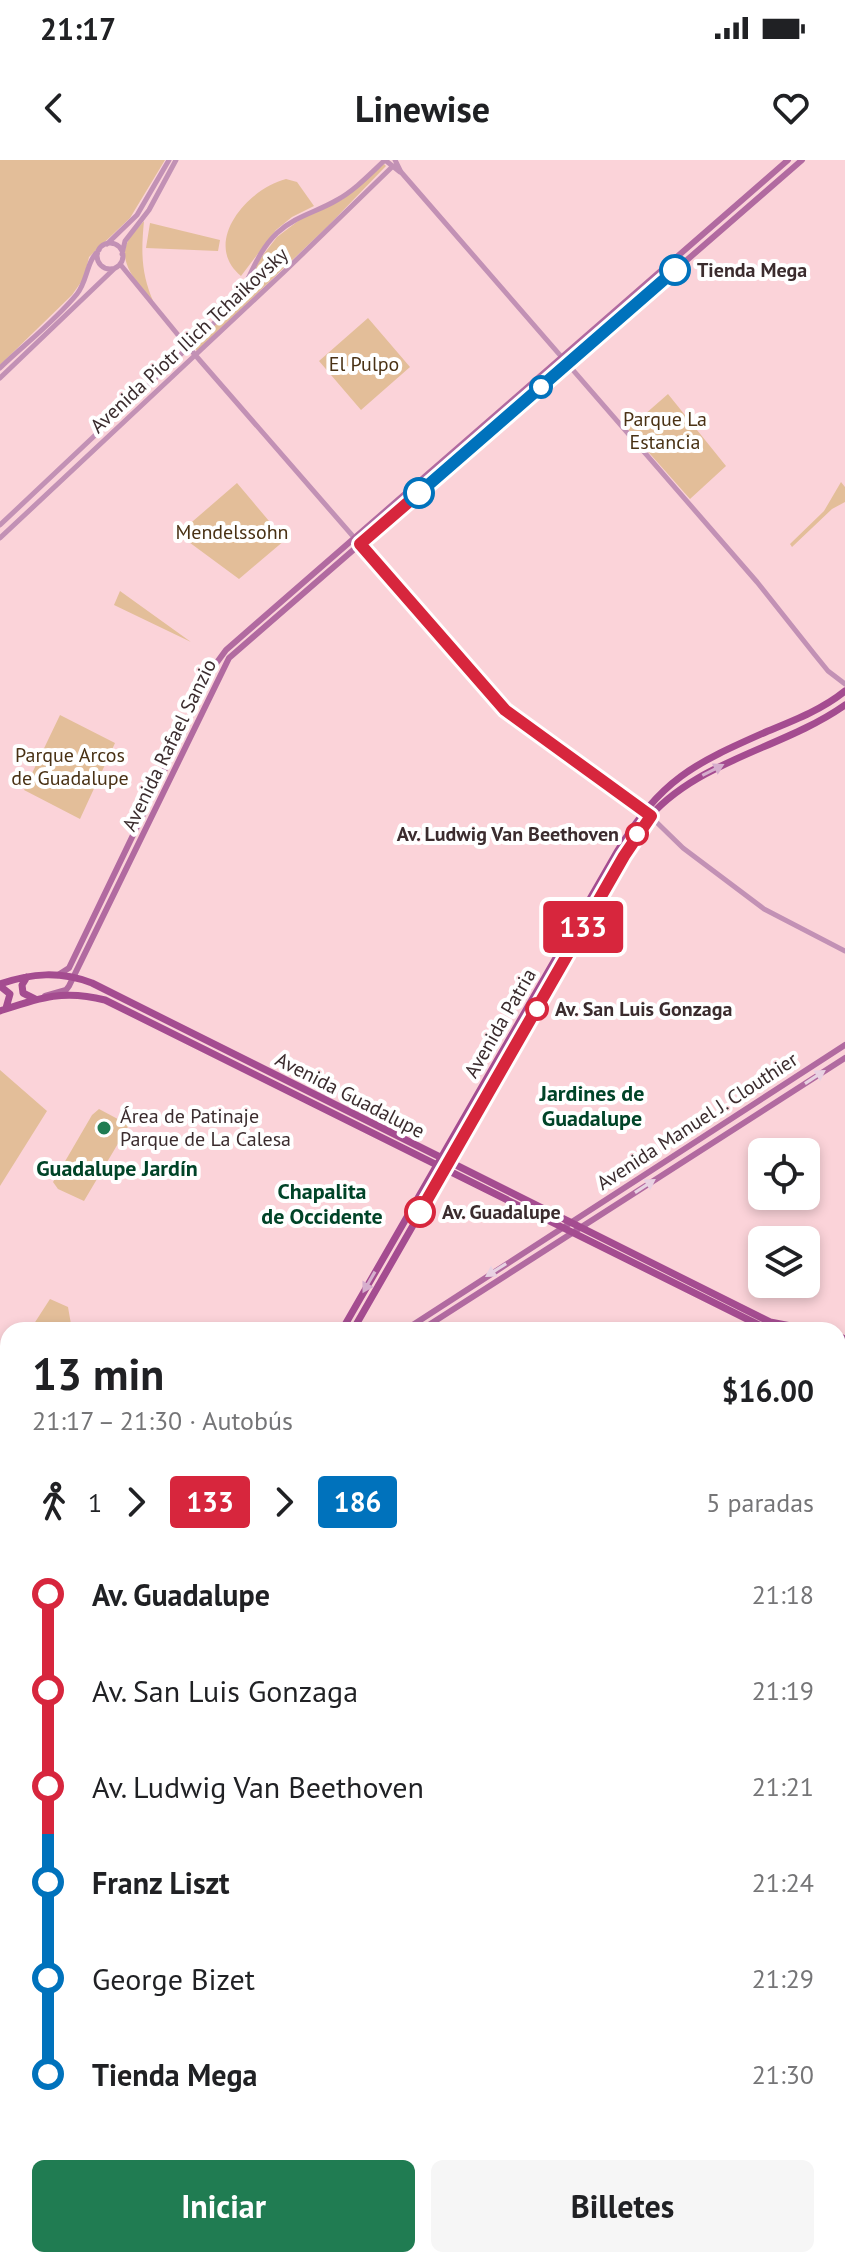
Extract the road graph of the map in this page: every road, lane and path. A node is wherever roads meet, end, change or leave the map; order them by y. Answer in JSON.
{"nodes":[{"id":1,"x":169,"y":160,"type":"edge"},
{"id":2,"x":176,"y":160,"type":"edge"},
{"id":3,"x":385,"y":160,"type":"edge"},
{"id":4,"x":788,"y":160,"type":"edge"},
{"id":5,"x":802,"y":160,"type":"edge"},
{"id":6,"x":394,"y":163,"type":"edge"},
{"id":7,"x":107,"y":244,"type":"junction"},
{"id":8,"x":99,"y":250,"type":"junction"},
{"id":9,"x":122,"y":254,"type":"junction"},
{"id":10,"x":117,"y":266,"type":"junction"},
{"id":11,"x":189,"y":348,"type":"junction"},
{"id":12,"x":196,"y":356,"type":"junction"},
{"id":13,"x":562,"y":357,"type":"junction"},
{"id":14,"x":568,"y":364,"type":"junction"},
{"id":15,"x":0,"y":368,"type":"edge"},
{"id":16,"x":0,"y":378,"type":"edge"},
{"id":17,"x":0,"y":525,"type":"edge"},
{"id":18,"x":0,"y":538,"type":"edge"},
{"id":19,"x":357,"y":541,"type":"junction"},
{"id":20,"x":845,"y":684,"type":"edge"},
{"id":21,"x":845,"y":691,"type":"edge"},
{"id":22,"x":845,"y":705,"type":"edge"},
{"id":23,"x":647,"y":813,"type":"junction"},
{"id":24,"x":845,"y":951,"type":"edge"},
{"id":25,"x":29,"y":975,"type":"junction"},
{"id":26,"x":58,"y":975,"type":"junction"},
{"id":27,"x":74,"y":977,"type":"junction"},
{"id":28,"x":0,"y":985,"type":"edge"},
{"id":29,"x":45,"y":996,"type":"junction"},
{"id":30,"x":36,"y":999,"type":"junction"},
{"id":31,"x":2,"y":1010,"type":"edge"},
{"id":32,"x":845,"y":1045,"type":"edge"},
{"id":33,"x":845,"y":1058,"type":"edge"},
{"id":34,"x":672,"y":1156,"type":"junction"},
{"id":35,"x":443,"y":1164,"type":"junction"},
{"id":36,"x":678,"y":1165,"type":"junction"},
{"id":37,"x":565,"y":1226,"type":"junction"},
{"id":38,"x":576,"y":1231,"type":"junction"},
{"id":39,"x":524,"y":1253,"type":"junction"},
{"id":40,"x":529,"y":1261,"type":"junction"},
{"id":41,"x":472,"y":1286,"type":"junction"},
{"id":42,"x":477,"y":1294,"type":"junction"},
{"id":43,"x":347,"y":1322,"type":"edge"},
{"id":44,"x":357,"y":1322,"type":"edge"},
{"id":45,"x":417,"y":1322,"type":"edge"},
{"id":46,"x":433,"y":1322,"type":"edge"},
{"id":47,"x":753,"y":1322,"type":"edge"},
{"id":48,"x":770,"y":1322,"type":"edge"}],
"edges":[{"from":1,"to":7,"type":"street"},
{"from":2,"to":9,"type":"street"},
{"from":3,"to":6,"type":"street"},
{"from":3,"to":11,"type":"street","name":"Avenida Piotr Ilich Tchaikovsky"},
{"from":4,"to":13,"type":"main road","name":"Avenida Rafael Sanzio"},
{"from":5,"to":14,"type":"main road","name":"Avenida Rafael Sanzio"},
{"from":6,"to":12,"type":"street","name":"Avenida Piotr Ilich Tchaikovsky"},
{"from":6,"to":13,"type":"street"},
{"from":7,"to":8,"type":"street"},
{"from":7,"to":9,"type":"street"},
{"from":8,"to":10,"type":"street"},
{"from":8,"to":15,"type":"street"},
{"from":9,"to":10,"type":"street"},
{"from":10,"to":11,"type":"street"},
{"from":10,"to":16,"type":"street"},
{"from":11,"to":12,"type":"street"},
{"from":11,"to":17,"type":"street","name":"Avenida Piotr Ilich Tchaikovsky"},
{"from":12,"to":18,"type":"street","name":"Avenida Piotr Ilich Tchaikovsky"},
{"from":12,"to":19,"type":"street"},
{"from":13,"to":14,"type":"street"},
{"from":13,"to":19,"type":"main road","name":"Avenida Rafael Sanzio"},
{"from":14,"to":19,"type":"main road","name":"Avenida Rafael Sanzio"},
{"from":14,"to":20,"type":"street"},
{"from":19,"to":23,"type":"street"},
{"from":19,"to":26,"type":"main road","name":"Avenida Rafael Sanzio"},
{"from":19,"to":27,"type":"main road","name":"Avenida Rafael Sanzio"},
{"from":21,"to":23,"type":"main road","name":"Avenida Patria"},
{"from":23,"to":22,"type":"main road","name":"Avenida Patria","one_way":true},
{"from":23,"to":24,"type":"street"},
{"from":23,"to":35,"type":"main road","name":"Avenida Patria"},
{"from":25,"to":26,"type":"main road","name":"Avenida Guadalupe"},
{"from":25,"to":28,"type":"main road","name":"Avenida Guadalupe"},
{"from":25,"to":30,"type":"main road"},
{"from":26,"to":27,"type":"main road","name":"Avenida Guadalupe"},
{"from":27,"to":29,"type":"main road"},
{"from":27,"to":35,"type":"main road","name":"Avenida Guadalupe"},
{"from":28,"to":31,"type":"main road"},
{"from":29,"to":30,"type":"main road","name":"Avenida Guadalupe"},
{"from":29,"to":35,"type":"main road","name":"Avenida Guadalupe"},
{"from":30,"to":31,"type":"main road","name":"Avenida Guadalupe"},
{"from":32,"to":34,"type":"main road","name":"Avenida Manuel J. Clouthier"},
{"from":36,"to":33,"type":"main road","name":"Avenida Manuel J. Clouthier","one_way":true},
{"from":34,"to":36,"type":"main road"},
{"from":34,"to":37,"type":"main road","name":"Avenida Manuel J. Clouthier"},
{"from":35,"to":37,"type":"main road","name":"Avenida Guadalupe"},
{"from":35,"to":43,"type":"main road","one_way":true},
{"from":35,"to":44,"type":"main road"},
{"from":38,"to":36,"type":"main road","name":"Avenida Manuel J. Clouthier","one_way":true},
{"from":37,"to":38,"type":"main road","name":"Avenida Guadalupe"},
{"from":37,"to":39,"type":"main road","name":"Avenida Manuel J. Clouthier"},
{"from":38,"to":40,"type":"main road","name":"Avenida Manuel J. Clouthier"},
{"from":38,"to":47,"type":"main road","name":"Avenida Guadalupe"},
{"from":38,"to":48,"type":"main road","name":"Avenida Guadalupe"},
{"from":39,"to":40,"type":"main road"},
{"from":39,"to":41,"type":"main road","name":"Avenida Manuel J. Clouthier","one_way":true},
{"from":40,"to":42,"type":"main road","name":"Avenida Manuel J. Clouthier"},
{"from":41,"to":42,"type":"main road"},
{"from":41,"to":45,"type":"main road","name":"Avenida Manuel J. Clouthier"},
{"from":42,"to":46,"type":"main road","name":"Avenida Manuel J. Clouthier"}]}
